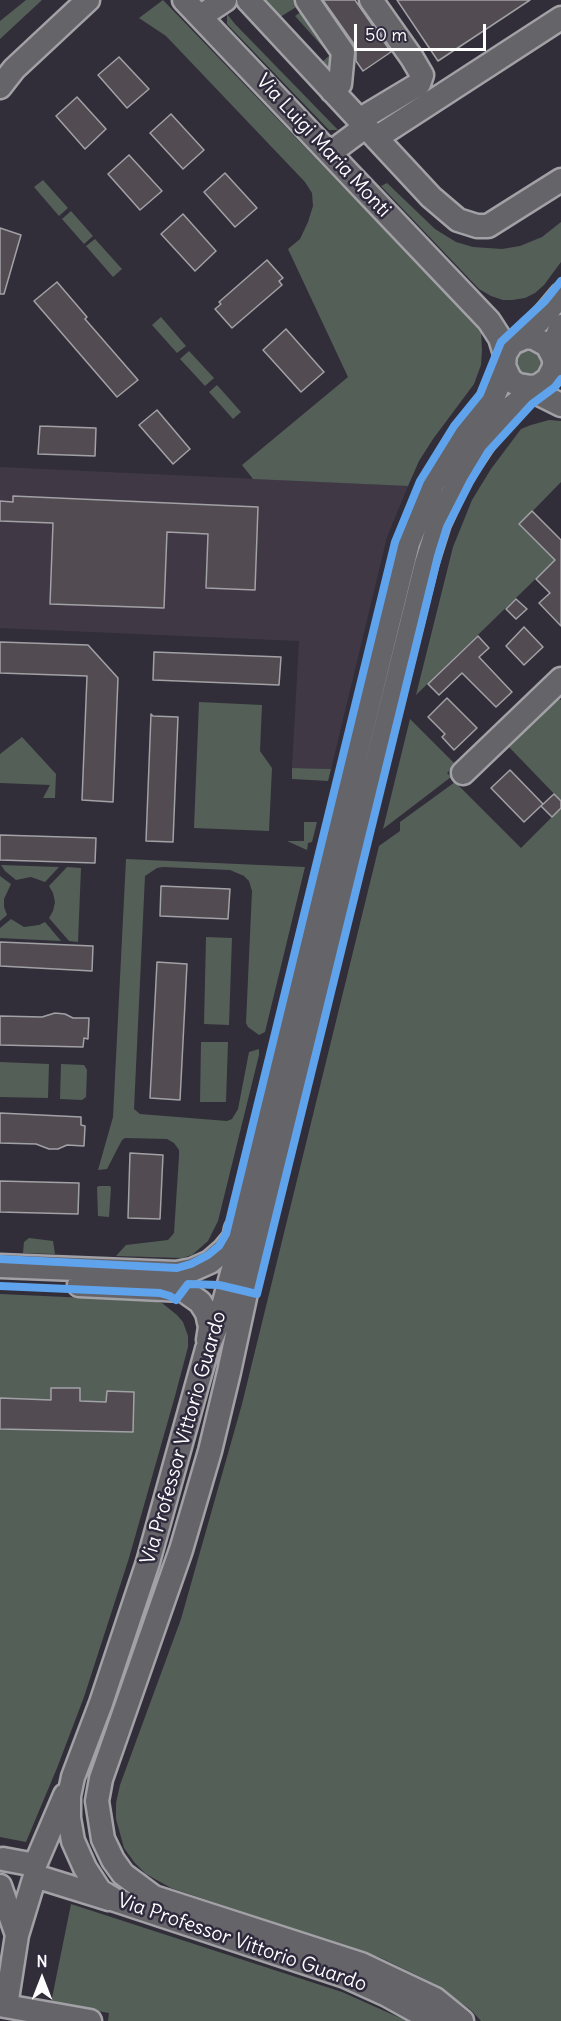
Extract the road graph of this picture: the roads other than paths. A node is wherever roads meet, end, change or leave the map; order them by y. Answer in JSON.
{"nodes":[{"id":1,"x":88,"y":0,"type":"edge"},
{"id":2,"x":184,"y":0,"type":"edge"},
{"id":3,"x":225,"y":0,"type":"edge"},
{"id":4,"x":248,"y":0,"type":"edge"},
{"id":5,"x":308,"y":0,"type":"edge"},
{"id":6,"x":371,"y":0,"type":"edge"},
{"id":7,"x":388,"y":0,"type":"edge"},
{"id":8,"x":201,"y":16,"type":"junction"},
{"id":9,"x":561,"y":18,"type":"edge"},
{"id":10,"x":7,"y":63,"type":"edge"},
{"id":11,"x":0,"y":87,"type":"edge"},
{"id":12,"x":450,"y":90,"type":"junction"},
{"id":13,"x":332,"y":91,"type":"junction"},
{"id":14,"x":367,"y":129,"type":"junction"},
{"id":15,"x":330,"y":153,"type":"junction"},
{"id":16,"x":561,"y":180,"type":"edge"},
{"id":17,"x":561,"y":296,"type":"edge"},
{"id":18,"x":561,"y":326,"type":"edge"},
{"id":19,"x":532,"y":352,"type":"edge"},
{"id":20,"x":532,"y":388,"type":"junction"},
{"id":21,"x":561,"y":405,"type":"edge"},
{"id":22,"x":561,"y":679,"type":"edge"},
{"id":23,"x":463,"y":773,"type":"dead end"},
{"id":24,"x":246,"y":1202,"type":"junction"},
{"id":25,"x":0,"y":1266,"type":"edge"},
{"id":26,"x":0,"y":1281,"type":"edge"},
{"id":27,"x":207,"y":1349,"type":"junction"},
{"id":28,"x":73,"y":1777,"type":"junction"},
{"id":29,"x":1,"y":1863,"type":"edge"},
{"id":30,"x":0,"y":1886,"type":"edge"},
{"id":31,"x":116,"y":1900,"type":"junction"},
{"id":32,"x":17,"y":1935,"type":"junction"},
{"id":33,"x":3,"y":2005,"type":"edge"},
{"id":34,"x":90,"y":2021,"type":"edge"},
{"id":35,"x":434,"y":2021,"type":"edge"},
{"id":36,"x":462,"y":2021,"type":"edge"}],
"edges":[{"from":1,"to":10,"type":"street"},
{"from":2,"to":8,"type":"street","name":"Via Luigi Maria Monti"},
{"from":3,"to":8,"type":"street"},
{"from":4,"to":13,"type":"street"},
{"from":5,"to":13,"type":"street"},
{"from":6,"to":14,"type":"street"},
{"from":7,"to":12,"type":"street"},
{"from":8,"to":15,"type":"street","name":"Via Luigi Maria Monti"},
{"from":9,"to":12,"type":"street"},
{"from":10,"to":11,"type":"street"},
{"from":12,"to":14,"type":"street"},
{"from":13,"to":14,"type":"street"},
{"from":14,"to":15,"type":"street"},
{"from":14,"to":16,"type":"street"},
{"from":15,"to":19,"type":"street","name":"Via Luigi Maria Monti"},
{"from":17,"to":19,"type":"street"},
{"from":18,"to":19,"type":"street"},
{"from":19,"to":20,"type":"street","name":"Via Professor Vittorio Guardo"},
{"from":19,"to":20,"type":"street","name":"Via Luigi Maria Monti"},
{"from":19,"to":24,"type":"street","name":"Via Professor Vittorio Guardo"},
{"from":20,"to":21,"type":"street","name":"Via Luigi Maria Monti"},
{"from":20,"to":36,"type":"street","name":"Via Professor Vittorio Guardo"},
{"from":22,"to":23,"type":"street"},
{"from":24,"to":25,"type":"street"},
{"from":24,"to":27,"type":"street","name":"Via Professor Vittorio Guardo"},
{"from":26,"to":27,"type":"street"},
{"from":27,"to":28,"type":"street","name":"Via Professor Vittorio Guardo"},
{"from":28,"to":29,"type":"street"},
{"from":28,"to":31,"type":"street","name":"Via Professor Vittorio Guardo"},
{"from":30,"to":32,"type":"street"},
{"from":31,"to":32,"type":"street"},
{"from":31,"to":35,"type":"street","name":"Via Professor Vittorio Guardo"},
{"from":32,"to":33,"type":"street"},
{"from":33,"to":34,"type":"street"}]}
